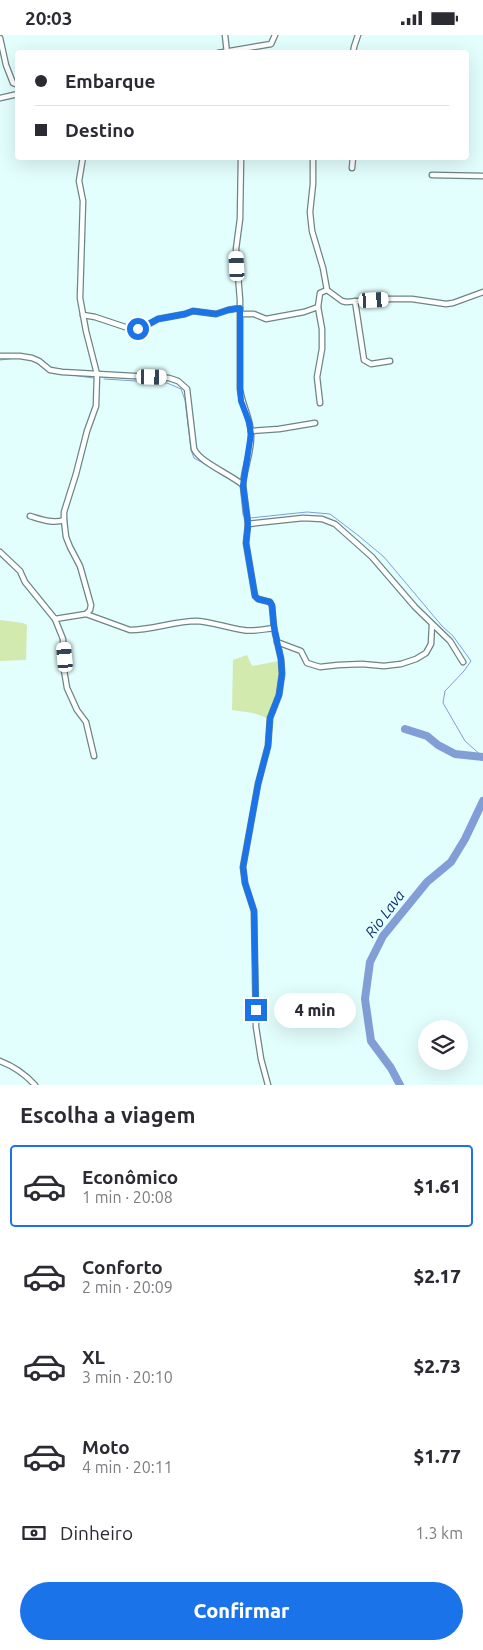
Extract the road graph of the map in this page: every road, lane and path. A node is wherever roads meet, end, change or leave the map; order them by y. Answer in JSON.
{"nodes":[{"id":1,"x":225,"y":35,"type":"edge"},
{"id":2,"x":275,"y":35,"type":"edge"},
{"id":3,"x":358,"y":35,"type":"edge"},
{"id":4,"x":0,"y":38,"type":"edge"},
{"id":5,"x":227,"y":50,"type":"edge"},
{"id":6,"x":238,"y":50,"type":"edge"},
{"id":7,"x":354,"y":50,"type":"edge"},
{"id":8,"x":15,"y":84,"type":"edge"},
{"id":9,"x":15,"y":94,"type":"edge"},
{"id":10,"x":0,"y":98,"type":"edge"},
{"id":11,"x":82,"y":160,"type":"edge"},
{"id":12,"x":241,"y":160,"type":"edge"},
{"id":13,"x":313,"y":160,"type":"edge"},
{"id":14,"x":353,"y":160,"type":"edge"},
{"id":15,"x":352,"y":168,"type":"dead end"},
{"id":16,"x":432,"y":175,"type":"dead end"},
{"id":17,"x":483,"y":176,"type":"edge"},
{"id":18,"x":327,"y":291,"type":"junction"},
{"id":19,"x":483,"y":292,"type":"edge"},
{"id":20,"x":355,"y":301,"type":"junction"},
{"id":21,"x":318,"y":307,"type":"junction"},
{"id":22,"x":240,"y":308,"type":"junction"},
{"id":23,"x":241,"y":314,"type":"junction"},
{"id":24,"x":83,"y":315,"type":"junction"},
{"id":25,"x":0,"y":356,"type":"edge"},
{"id":26,"x":390,"y":361,"type":"dead end"},
{"id":27,"x":97,"y":374,"type":"junction"},
{"id":28,"x":320,"y":403,"type":"dead end"},
{"id":29,"x":315,"y":423,"type":"dead end"},
{"id":30,"x":251,"y":431,"type":"junction"},
{"id":31,"x":243,"y":485,"type":"junction"},
{"id":32,"x":30,"y":516,"type":"dead end"},
{"id":33,"x":64,"y":520,"type":"junction"},
{"id":34,"x":248,"y":524,"type":"junction"},
{"id":35,"x":0,"y":551,"type":"edge"},
{"id":36,"x":86,"y":614,"type":"junction"},
{"id":37,"x":55,"y":619,"type":"junction"},
{"id":38,"x":432,"y":624,"type":"junction"},
{"id":39,"x":274,"y":628,"type":"junction"},
{"id":40,"x":277,"y":642,"type":"junction"},
{"id":41,"x":463,"y":662,"type":"dead end"},
{"id":42,"x":94,"y":756,"type":"dead end"},
{"id":43,"x":0,"y":1061,"type":"edge"},
{"id":44,"x":35,"y":1085,"type":"edge"},
{"id":45,"x":268,"y":1085,"type":"edge"}],
"edges":[{"from":1,"to":5,"type":"street"},
{"from":2,"to":6,"type":"street"},
{"from":3,"to":7,"type":"street"},
{"from":4,"to":8,"type":"street"},
{"from":8,"to":9,"type":"street"},
{"from":9,"to":10,"type":"street"},
{"from":11,"to":24,"type":"street"},
{"from":12,"to":22,"type":"street"},
{"from":13,"to":18,"type":"street"},
{"from":14,"to":15,"type":"street"},
{"from":16,"to":17,"type":"street"},
{"from":18,"to":20,"type":"street"},
{"from":18,"to":21,"type":"street"},
{"from":19,"to":20,"type":"street"},
{"from":20,"to":26,"type":"street"},
{"from":21,"to":23,"type":"street"},
{"from":21,"to":28,"type":"street"},
{"from":22,"to":23,"type":"street"},
{"from":22,"to":24,"type":"street"},
{"from":23,"to":30,"type":"street"},
{"from":24,"to":27,"type":"street"},
{"from":25,"to":27,"type":"street"},
{"from":27,"to":31,"type":"street"},
{"from":27,"to":33,"type":"street"},
{"from":29,"to":30,"type":"street"},
{"from":30,"to":31,"type":"street"},
{"from":31,"to":34,"type":"street"},
{"from":32,"to":33,"type":"street"},
{"from":33,"to":36,"type":"street"},
{"from":34,"to":38,"type":"street"},
{"from":34,"to":39,"type":"street"},
{"from":35,"to":37,"type":"street"},
{"from":36,"to":37,"type":"street"},
{"from":36,"to":39,"type":"street"},
{"from":37,"to":42,"type":"street"},
{"from":38,"to":40,"type":"street"},
{"from":38,"to":41,"type":"street"},
{"from":39,"to":40,"type":"street"},
{"from":40,"to":45,"type":"street"},
{"from":43,"to":44,"type":"street"}]}
